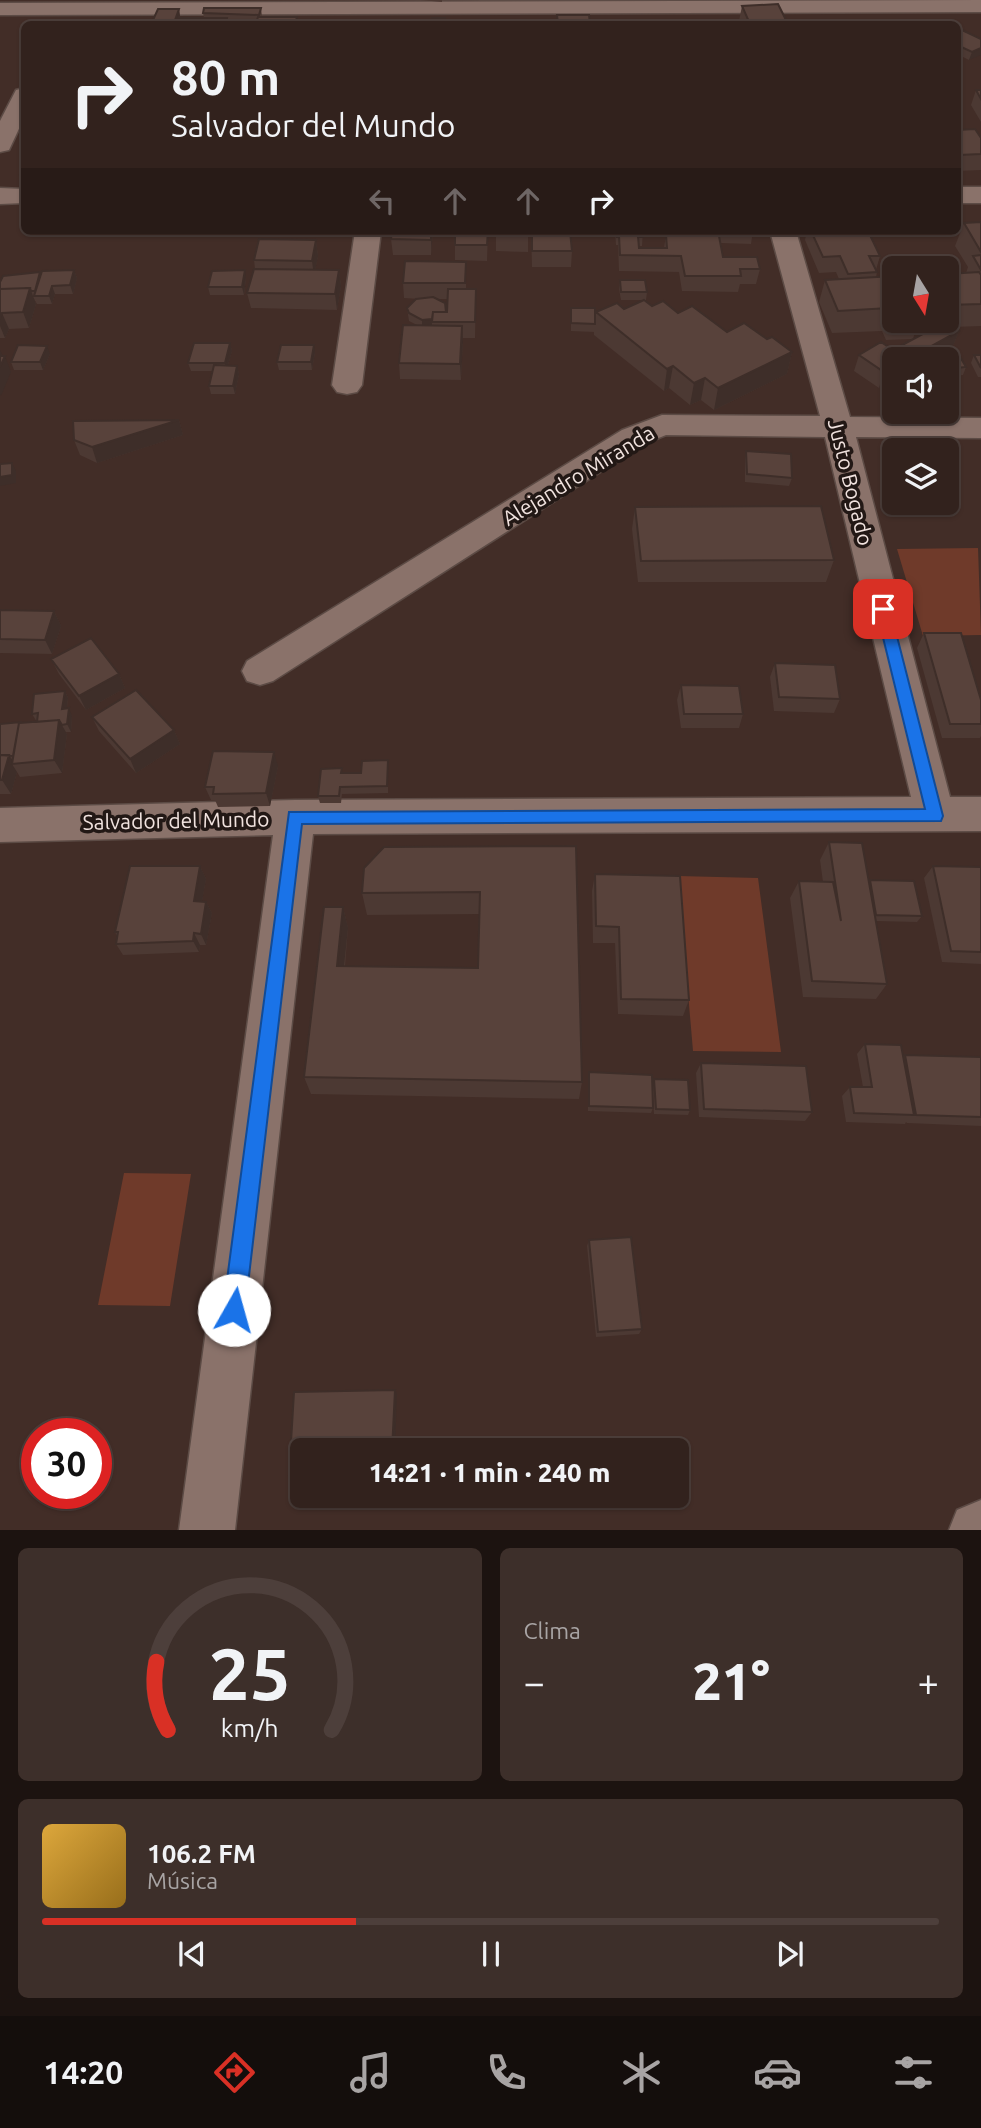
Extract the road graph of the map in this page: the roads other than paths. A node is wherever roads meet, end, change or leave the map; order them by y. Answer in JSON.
{"nodes":[{"id":1,"x":981,"y":6,"type":"edge"},
{"id":2,"x":0,"y":9,"type":"edge"},
{"id":3,"x":65,"y":11,"type":"edge"},
{"id":4,"x":390,"y":11,"type":"edge"},
{"id":5,"x":724,"y":11,"type":"edge"},
{"id":6,"x":21,"y":101,"type":"edge"},
{"id":7,"x":0,"y":145,"type":"edge"},
{"id":8,"x":961,"y":195,"type":"edge"},
{"id":9,"x":981,"y":195,"type":"edge"},
{"id":10,"x":0,"y":196,"type":"edge"},
{"id":11,"x":21,"y":196,"type":"edge"},
{"id":12,"x":367,"y":235,"type":"edge"},
{"id":13,"x":784,"y":235,"type":"edge"},
{"id":14,"x":347,"y":385,"type":"dead end"},
{"id":15,"x":838,"y":428,"type":"junction"},
{"id":16,"x":981,"y":428,"type":"edge"},
{"id":17,"x":260,"y":671,"type":"dead end"},
{"id":18,"x":981,"y":814,"type":"edge"},
{"id":19,"x":935,"y":816,"type":"junction"},
{"id":20,"x":295,"y":817,"type":"junction"},
{"id":21,"x":0,"y":825,"type":"edge"},
{"id":22,"x":207,"y":1530,"type":"edge"}],
"edges":[{"from":1,"to":5,"type":"street"},
{"from":2,"to":3,"type":"street"},
{"from":3,"to":4,"type":"street"},
{"from":4,"to":5,"type":"street"},
{"from":6,"to":7,"type":"street"},
{"from":8,"to":9,"type":"street"},
{"from":10,"to":11,"type":"street"},
{"from":12,"to":14,"type":"street"},
{"from":13,"to":15,"type":"street","name":"Justo Bogado"},
{"from":15,"to":16,"type":"street","name":"Alejandro Miranda"},
{"from":15,"to":17,"type":"street","name":"Alejandro Miranda"},
{"from":15,"to":19,"type":"street","name":"Justo Bogado"},
{"from":18,"to":19,"type":"street","name":"Salvador del Mundo"},
{"from":19,"to":20,"type":"street","name":"Salvador del Mundo"},
{"from":20,"to":21,"type":"street","name":"Salvador del Mundo"},
{"from":20,"to":22,"type":"street"}]}
